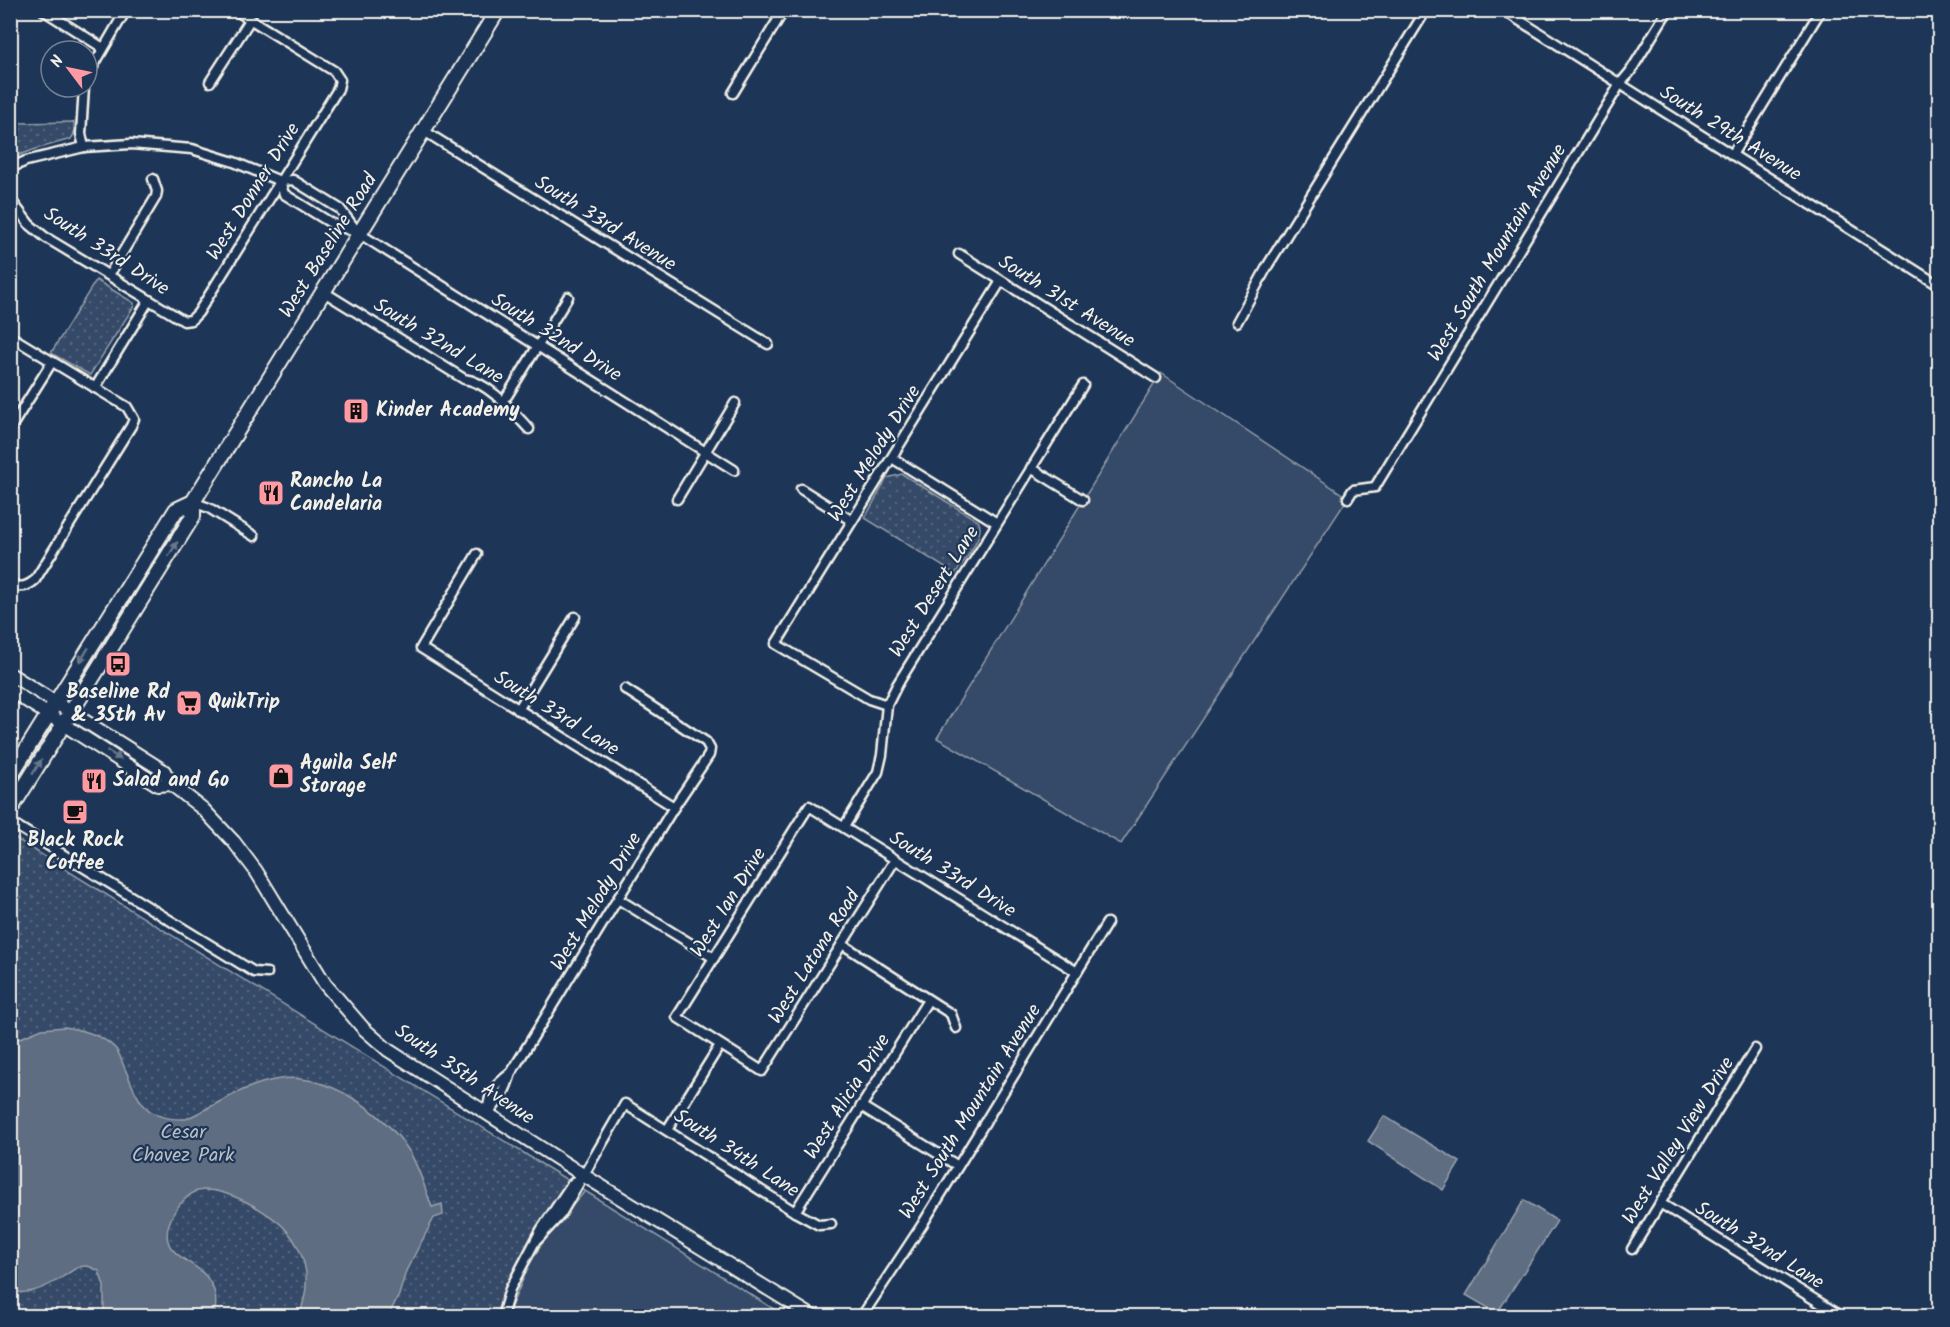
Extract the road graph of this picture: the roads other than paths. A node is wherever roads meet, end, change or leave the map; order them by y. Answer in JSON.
{"nodes":[{"id":1,"x":43,"y":10,"type":"edge"},
{"id":2,"x":126,"y":10,"type":"edge"},
{"id":3,"x":235,"y":10,"type":"edge"},
{"id":4,"x":498,"y":10,"type":"edge"},
{"id":5,"x":784,"y":10,"type":"edge"},
{"id":6,"x":1426,"y":10,"type":"edge"},
{"id":7,"x":1503,"y":10,"type":"edge"},
{"id":8,"x":1668,"y":10,"type":"edge"},
{"id":9,"x":1821,"y":10,"type":"edge"},
{"id":10,"x":250,"y":20,"type":"junction"},
{"id":11,"x":103,"y":48,"type":"junction"},
{"id":12,"x":99,"y":55,"type":"edge"},
{"id":13,"x":210,"y":82,"type":"dead end"},
{"id":14,"x":1620,"y":84,"type":"junction"},
{"id":15,"x":733,"y":93,"type":"dead end"},
{"id":16,"x":83,"y":99,"type":"edge"},
{"id":17,"x":424,"y":131,"type":"junction"},
{"id":18,"x":84,"y":147,"type":"junction"},
{"id":19,"x":1732,"y":155,"type":"junction"},
{"id":20,"x":10,"y":168,"type":"edge"},
{"id":21,"x":153,"y":179,"type":"dead end"},
{"id":22,"x":280,"y":181,"type":"junction"},
{"id":23,"x":314,"y":193,"type":"junction"},
{"id":24,"x":10,"y":199,"type":"edge"},
{"id":25,"x":305,"y":207,"type":"junction"},
{"id":26,"x":360,"y":234,"type":"junction"},
{"id":27,"x":959,"y":254,"type":"dead end"},
{"id":28,"x":109,"y":276,"type":"junction"},
{"id":29,"x":1001,"y":281,"type":"junction"},
{"id":30,"x":1940,"y":286,"type":"edge"},
{"id":31,"x":324,"y":292,"type":"junction"},
{"id":32,"x":568,"y":297,"type":"dead end"},
{"id":33,"x":149,"y":300,"type":"junction"},
{"id":34,"x":191,"y":320,"type":"joint"},
{"id":35,"x":1237,"y":322,"type":"dead end"},
{"id":36,"x":10,"y":336,"type":"edge"},
{"id":37,"x":768,"y":344,"type":"dead end"},
{"id":38,"x":538,"y":346,"type":"junction"},
{"id":39,"x":52,"y":362,"type":"junction"},
{"id":40,"x":1155,"y":378,"type":"dead end"},
{"id":41,"x":1083,"y":385,"type":"dead end"},
{"id":42,"x":95,"y":388,"type":"junction"},
{"id":43,"x":507,"y":396,"type":"dead end"},
{"id":44,"x":735,"y":403,"type":"dead end"},
{"id":45,"x":10,"y":429,"type":"edge"},
{"id":46,"x":530,"y":429,"type":"dead end"},
{"id":47,"x":705,"y":452,"type":"junction"},
{"id":48,"x":891,"y":458,"type":"junction"},
{"id":49,"x":1031,"y":468,"type":"junction"},
{"id":50,"x":734,"y":470,"type":"dead end"},
{"id":51,"x":801,"y":489,"type":"dead end"},
{"id":52,"x":1348,"y":498,"type":"dead end"},
{"id":53,"x":677,"y":499,"type":"dead end"},
{"id":54,"x":1083,"y":500,"type":"dead end"},
{"id":55,"x":193,"y":502,"type":"junction"},
{"id":56,"x":852,"y":521,"type":"junction"},
{"id":57,"x":997,"y":523,"type":"junction"},
{"id":58,"x":160,"y":534,"type":"junction"},
{"id":59,"x":254,"y":536,"type":"dead end"},
{"id":60,"x":477,"y":554,"type":"dead end"},
{"id":61,"x":10,"y":583,"type":"edge"},
{"id":62,"x":132,"y":616,"type":"junction"},
{"id":63,"x":575,"y":617,"type":"dead end"},
{"id":64,"x":10,"y":674,"type":"edge"},
{"id":65,"x":625,"y":689,"type":"dead end"},
{"id":66,"x":10,"y":690,"type":"edge"},
{"id":67,"x":887,"y":705,"type":"junction"},
{"id":68,"x":51,"y":707,"type":"junction"},
{"id":69,"x":518,"y":710,"type":"junction"},
{"id":70,"x":68,"y":718,"type":"junction"},
{"id":71,"x":11,"y":774,"type":"edge"},
{"id":72,"x":809,"y":806,"type":"joint"},
{"id":73,"x":674,"y":807,"type":"junction"},
{"id":74,"x":10,"y":810,"type":"edge"},
{"id":75,"x":10,"y":822,"type":"edge"},
{"id":76,"x":844,"y":827,"type":"junction"},
{"id":77,"x":895,"y":860,"type":"junction"},
{"id":78,"x":618,"y":899,"type":"junction"},
{"id":79,"x":1107,"y":923,"type":"dead end"},
{"id":80,"x":842,"y":944,"type":"junction"},
{"id":81,"x":714,"y":958,"type":"junction"},
{"id":82,"x":1077,"y":972,"type":"junction"},
{"id":83,"x":267,"y":973,"type":"dead end"},
{"id":84,"x":928,"y":1000,"type":"junction"},
{"id":85,"x":956,"y":1028,"type":"dead end"},
{"id":86,"x":720,"y":1045,"type":"junction"},
{"id":87,"x":1755,"y":1049,"type":"dead end"},
{"id":88,"x":861,"y":1106,"type":"junction"},
{"id":89,"x":487,"y":1114,"type":"junction"},
{"id":90,"x":667,"y":1130,"type":"junction"},
{"id":91,"x":958,"y":1166,"type":"junction"},
{"id":92,"x":583,"y":1175,"type":"junction"},
{"id":93,"x":1660,"y":1203,"type":"junction"},
{"id":94,"x":795,"y":1212,"type":"junction"},
{"id":95,"x":831,"y":1224,"type":"dead end"},
{"id":96,"x":1632,"y":1249,"type":"dead end"},
{"id":97,"x":502,"y":1317,"type":"edge"},
{"id":98,"x":812,"y":1317,"type":"edge"},
{"id":99,"x":862,"y":1317,"type":"edge"},
{"id":100,"x":1841,"y":1317,"type":"edge"}],
"edges":[{"from":1,"to":11,"type":"street"},
{"from":2,"to":11,"type":"street"},
{"from":3,"to":10,"type":"street"},
{"from":4,"to":17,"type":"main road","name":"West Baseline Road"},
{"from":5,"to":15,"type":"street"},
{"from":6,"to":35,"type":"street"},
{"from":7,"to":14,"type":"street","name":"South 29th Avenue"},
{"from":8,"to":14,"type":"street","name":"West South Mountain Avenue"},
{"from":9,"to":19,"type":"street"},
{"from":10,"to":13,"type":"street"},
{"from":10,"to":22,"type":"street","name":"West Donner Drive"},
{"from":11,"to":12,"type":"street"},
{"from":14,"to":19,"type":"street","name":"South 29th Avenue"},
{"from":14,"to":52,"type":"street","name":"West South Mountain Avenue"},
{"from":16,"to":18,"type":"street"},
{"from":17,"to":26,"type":"main road","name":"West Baseline Road"},
{"from":17,"to":37,"type":"street","name":"South 33rd Avenue"},
{"from":18,"to":20,"type":"street"},
{"from":18,"to":22,"type":"street"},
{"from":19,"to":30,"type":"street","name":"South 29th Avenue"},
{"from":21,"to":28,"type":"street"},
{"from":22,"to":23,"type":"street"},
{"from":22,"to":25,"type":"street"},
{"from":22,"to":34,"type":"street","name":"West Donner Drive"},
{"from":23,"to":25,"type":"street"},
{"from":23,"to":26,"type":"street"},
{"from":24,"to":28,"type":"street","name":"South 33rd Drive"},
{"from":25,"to":26,"type":"street"},
{"from":26,"to":31,"type":"main road","name":"West Baseline Road"},
{"from":26,"to":38,"type":"street","name":"South 32nd Drive"},
{"from":27,"to":29,"type":"street","name":"South 31st Avenue"},
{"from":28,"to":33,"type":"street","name":"South 33rd Drive"},
{"from":29,"to":40,"type":"street","name":"South 31st Avenue"},
{"from":29,"to":48,"type":"street","name":"West Melody Drive"},
{"from":31,"to":46,"type":"street","name":"South 32nd Lane"},
{"from":31,"to":55,"type":"main road","name":"West Baseline Road"},
{"from":32,"to":38,"type":"street"},
{"from":33,"to":34,"type":"street","name":"South 33rd Drive"},
{"from":33,"to":42,"type":"street"},
{"from":36,"to":39,"type":"street"},
{"from":38,"to":43,"type":"street"},
{"from":38,"to":47,"type":"street","name":"South 32nd Drive"},
{"from":39,"to":42,"type":"street"},
{"from":39,"to":45,"type":"street"},
{"from":41,"to":49,"type":"street","name":"West Desert Lane"},
{"from":42,"to":61,"type":"street"},
{"from":44,"to":47,"type":"street"},
{"from":47,"to":50,"type":"street","name":"South 32nd Drive"},
{"from":47,"to":53,"type":"street"},
{"from":48,"to":56,"type":"street","name":"West Melody Drive"},
{"from":48,"to":57,"type":"street"},
{"from":49,"to":54,"type":"street"},
{"from":49,"to":57,"type":"street","name":"West Desert Lane"},
{"from":51,"to":56,"type":"street"},
{"from":55,"to":58,"type":"main road","name":"West Baseline Road"},
{"from":55,"to":59,"type":"street"},
{"from":62,"to":55,"type":"main road","name":"West Baseline Road","one_way":true},
{"from":56,"to":67,"type":"street","name":"West Melody Drive"},
{"from":57,"to":67,"type":"street","name":"West Desert Lane"},
{"from":58,"to":62,"type":"main road"},
{"from":58,"to":68,"type":"main road","name":"West Baseline Road","one_way":true},
{"from":60,"to":69,"type":"street","name":"South 33rd Lane"},
{"from":62,"to":70,"type":"main road","name":"West Baseline Road"},
{"from":63,"to":69,"type":"street"},
{"from":64,"to":68,"type":"main road","name":"South 35th Avenue"},
{"from":65,"to":73,"type":"street","name":"West Melody Drive"},
{"from":66,"to":68,"type":"main road","name":"South 35th Avenue"},
{"from":67,"to":76,"type":"street","name":"West Desert Lane"},
{"from":68,"to":70,"type":"main road","name":"South 35th Avenue"},
{"from":68,"to":71,"type":"main road","name":"West Baseline Road"},
{"from":69,"to":73,"type":"street","name":"South 33rd Lane"},
{"from":74,"to":70,"type":"main road","name":"West Baseline Road","one_way":true},
{"from":70,"to":89,"type":"main road","name":"South 35th Avenue"},
{"from":72,"to":76,"type":"street","name":"South 33rd Drive"},
{"from":72,"to":81,"type":"street","name":"West Ian Drive"},
{"from":73,"to":78,"type":"street","name":"West Melody Drive"},
{"from":75,"to":83,"type":"street"},
{"from":76,"to":77,"type":"street","name":"South 33rd Drive"},
{"from":77,"to":80,"type":"street","name":"West Latona Road"},
{"from":77,"to":82,"type":"street","name":"South 33rd Drive"},
{"from":78,"to":81,"type":"street"},
{"from":78,"to":89,"type":"street","name":"West Melody Drive"},
{"from":79,"to":82,"type":"street","name":"West South Mountain Avenue"},
{"from":80,"to":84,"type":"street"},
{"from":80,"to":86,"type":"street","name":"West Latona Road"},
{"from":81,"to":86,"type":"street","name":"West Ian Drive"},
{"from":82,"to":91,"type":"street","name":"West South Mountain Avenue"},
{"from":84,"to":85,"type":"street"},
{"from":84,"to":88,"type":"street","name":"West Alicia Drive"},
{"from":86,"to":90,"type":"street"},
{"from":87,"to":93,"type":"street","name":"West Valley View Drive"},
{"from":88,"to":91,"type":"street"},
{"from":88,"to":94,"type":"street","name":"West Alicia Drive"},
{"from":89,"to":92,"type":"main road","name":"South 35th Avenue"},
{"from":90,"to":92,"type":"street","name":"South 34th Lane"},
{"from":90,"to":94,"type":"street","name":"South 34th Lane"},
{"from":91,"to":99,"type":"street","name":"West South Mountain Avenue"},
{"from":92,"to":97,"type":"street"},
{"from":92,"to":98,"type":"main road","name":"South 35th Avenue"},
{"from":93,"to":96,"type":"street","name":"West Valley View Drive"},
{"from":93,"to":100,"type":"street","name":"South 32nd Lane"},
{"from":94,"to":95,"type":"street","name":"South 34th Lane"}]}
